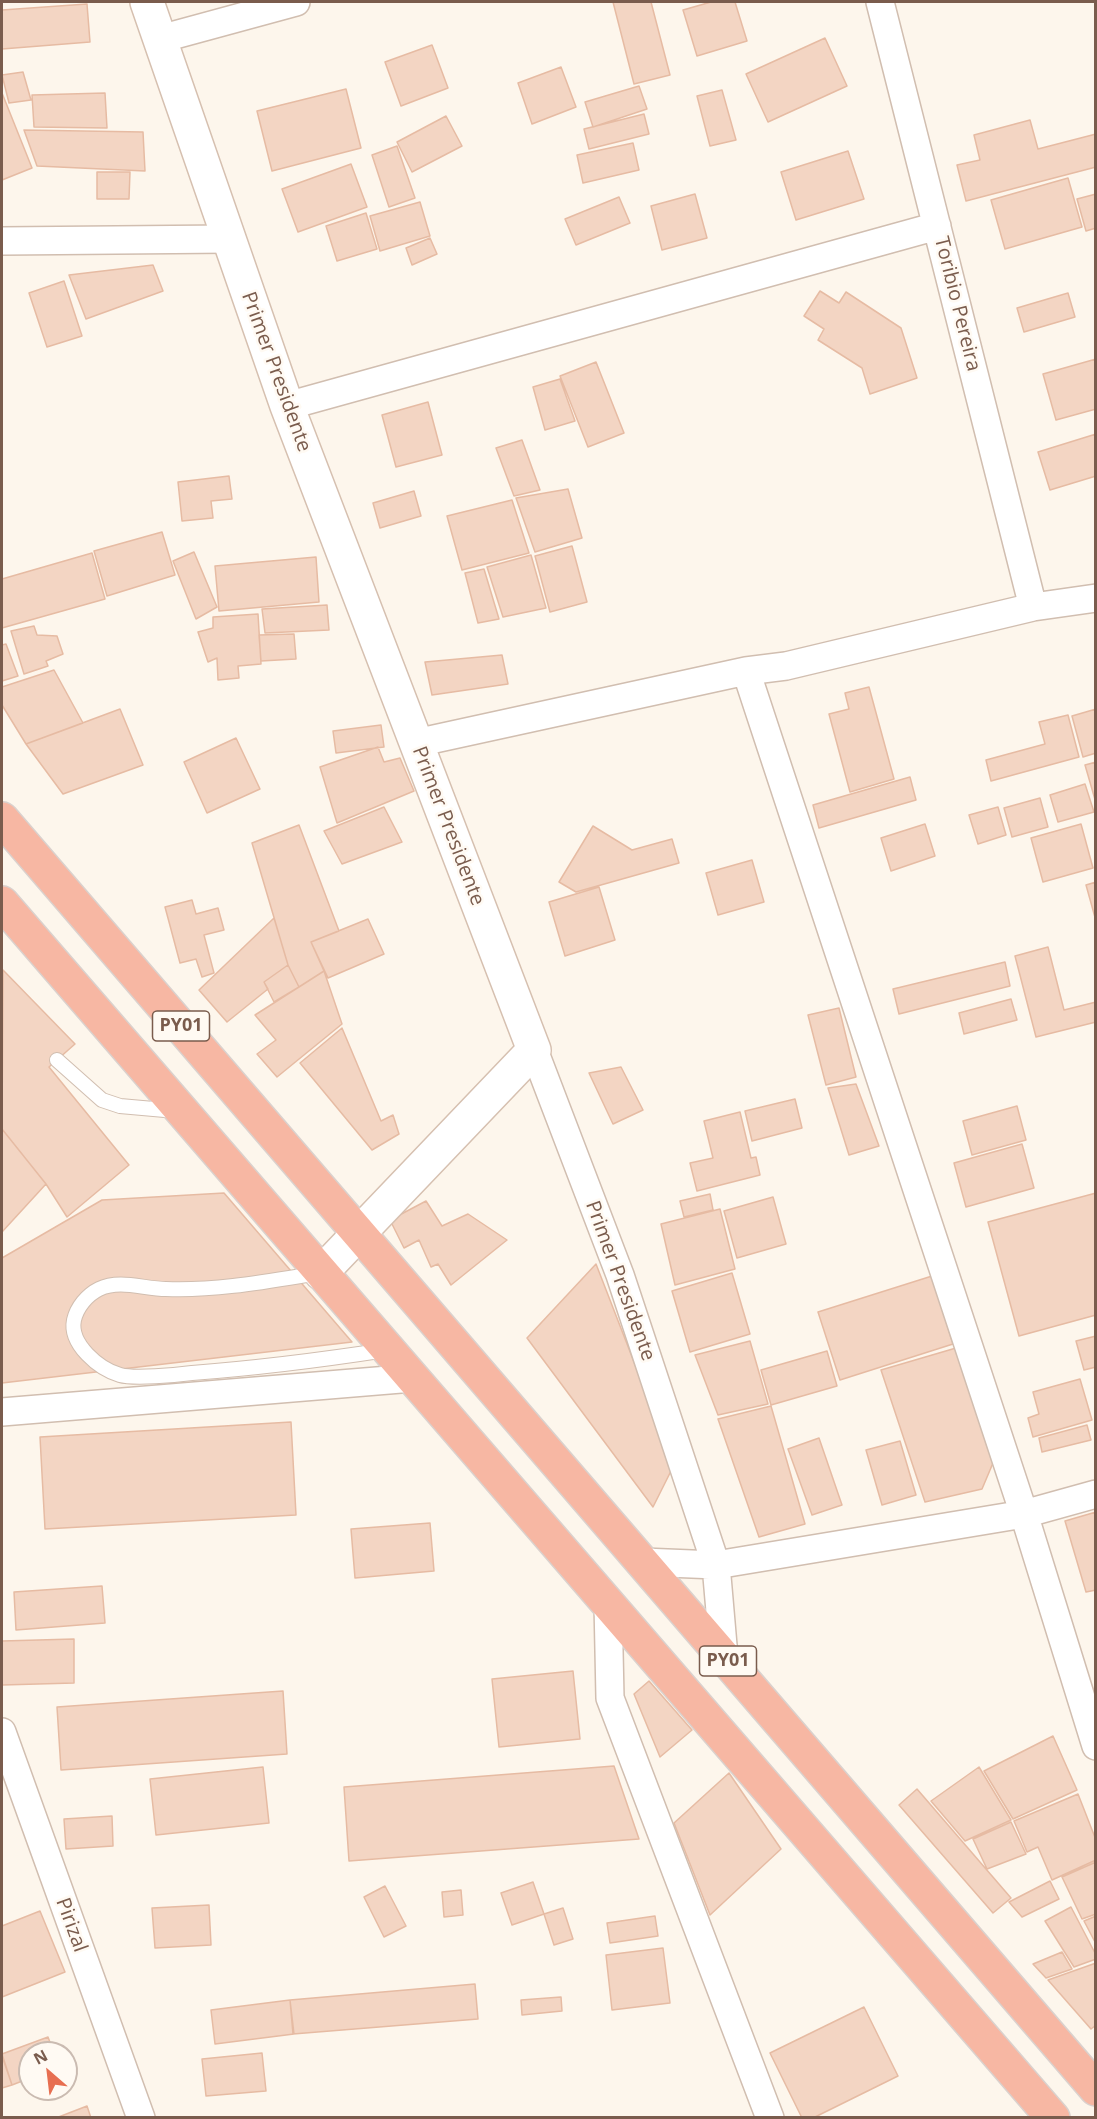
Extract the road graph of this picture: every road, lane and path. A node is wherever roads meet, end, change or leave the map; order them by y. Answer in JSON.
{"nodes":[{"id":1,"x":147,"y":2,"type":"edge"},
{"id":2,"x":296,"y":2,"type":"edge"},
{"id":3,"x":880,"y":2,"type":"edge"},
{"id":4,"x":160,"y":39,"type":"junction"},
{"id":5,"x":937,"y":226,"type":"junction"},
{"id":6,"x":230,"y":239,"type":"junction"},
{"id":7,"x":2,"y":241,"type":"edge"},
{"id":8,"x":287,"y":406,"type":"junction"},
{"id":9,"x":1095,"y":598,"type":"edge"},
{"id":10,"x":1033,"y":608,"type":"junction"},
{"id":11,"x":746,"y":671,"type":"junction"},
{"id":12,"x":417,"y":743,"type":"junction"},
{"id":13,"x":2,"y":819,"type":"edge"},
{"id":14,"x":2,"y":903,"type":"edge"},
{"id":15,"x":534,"y":1050,"type":"junction"},
{"id":16,"x":57,"y":1060,"type":"dead end"},
{"id":17,"x":182,"y":1112,"type":"junction"},
{"id":18,"x":360,"y":1234,"type":"junction"},
{"id":19,"x":321,"y":1273,"type":"junction"},
{"id":20,"x":388,"y":1350,"type":"junction"},
{"id":21,"x":413,"y":1378,"type":"junction"},
{"id":22,"x":2,"y":1412,"type":"edge"},
{"id":23,"x":1095,"y":1494,"type":"edge"},
{"id":24,"x":1024,"y":1514,"type":"junction"},
{"id":25,"x":643,"y":1562,"type":"junction"},
{"id":26,"x":716,"y":1564,"type":"junction"},
{"id":27,"x":608,"y":1604,"type":"junction"},
{"id":28,"x":724,"y":1657,"type":"junction"},
{"id":29,"x":2,"y":1732,"type":"edge"},
{"id":30,"x":1095,"y":1746,"type":"edge"},
{"id":31,"x":1095,"y":2090,"type":"edge"},
{"id":32,"x":141,"y":2118,"type":"edge"},
{"id":33,"x":770,"y":2118,"type":"edge"},
{"id":34,"x":1053,"y":2118,"type":"edge"}],
"edges":[{"from":1,"to":4,"type":"street","name":"Primer Presidente"},
{"from":2,"to":4,"type":"street"},
{"from":3,"to":5,"type":"street","name":"Toribio Pereira"},
{"from":4,"to":6,"type":"street","name":"Primer Presidente"},
{"from":5,"to":8,"type":"street"},
{"from":5,"to":10,"type":"street","name":"Toribio Pereira"},
{"from":6,"to":7,"type":"street"},
{"from":6,"to":8,"type":"street","name":"Primer Presidente"},
{"from":8,"to":12,"type":"street","name":"Primer Presidente"},
{"from":9,"to":10,"type":"street"},
{"from":10,"to":11,"type":"street"},
{"from":11,"to":12,"type":"street"},
{"from":11,"to":24,"type":"street"},
{"from":12,"to":15,"type":"street","name":"Primer Presidente"},
{"from":13,"to":18,"type":"highway","number":"PY01"},
{"from":14,"to":17,"type":"highway","number":"PY01"},
{"from":15,"to":18,"type":"street"},
{"from":15,"to":26,"type":"street","name":"Primer Presidente"},
{"from":16,"to":17,"type":"lane"},
{"from":17,"to":19,"type":"highway","number":"PY01"},
{"from":18,"to":19,"type":"street"},
{"from":18,"to":25,"type":"highway","number":"PY01"},
{"from":19,"to":20,"type":"highway","number":"PY01"},
{"from":19,"to":20,"type":"lane"},
{"from":20,"to":21,"type":"highway","number":"PY01"},
{"from":21,"to":22,"type":"street"},
{"from":21,"to":27,"type":"highway","number":"PY01"},
{"from":23,"to":24,"type":"street"},
{"from":24,"to":26,"type":"street"},
{"from":24,"to":30,"type":"street"},
{"from":25,"to":26,"type":"street"},
{"from":25,"to":28,"type":"highway","number":"PY01"},
{"from":26,"to":28,"type":"street","name":"Primer Presidente"},
{"from":27,"to":33,"type":"street"},
{"from":27,"to":34,"type":"highway","number":"PY01"},
{"from":28,"to":31,"type":"highway","number":"PY01"},
{"from":29,"to":32,"type":"street","name":"Pirizal"}]}
